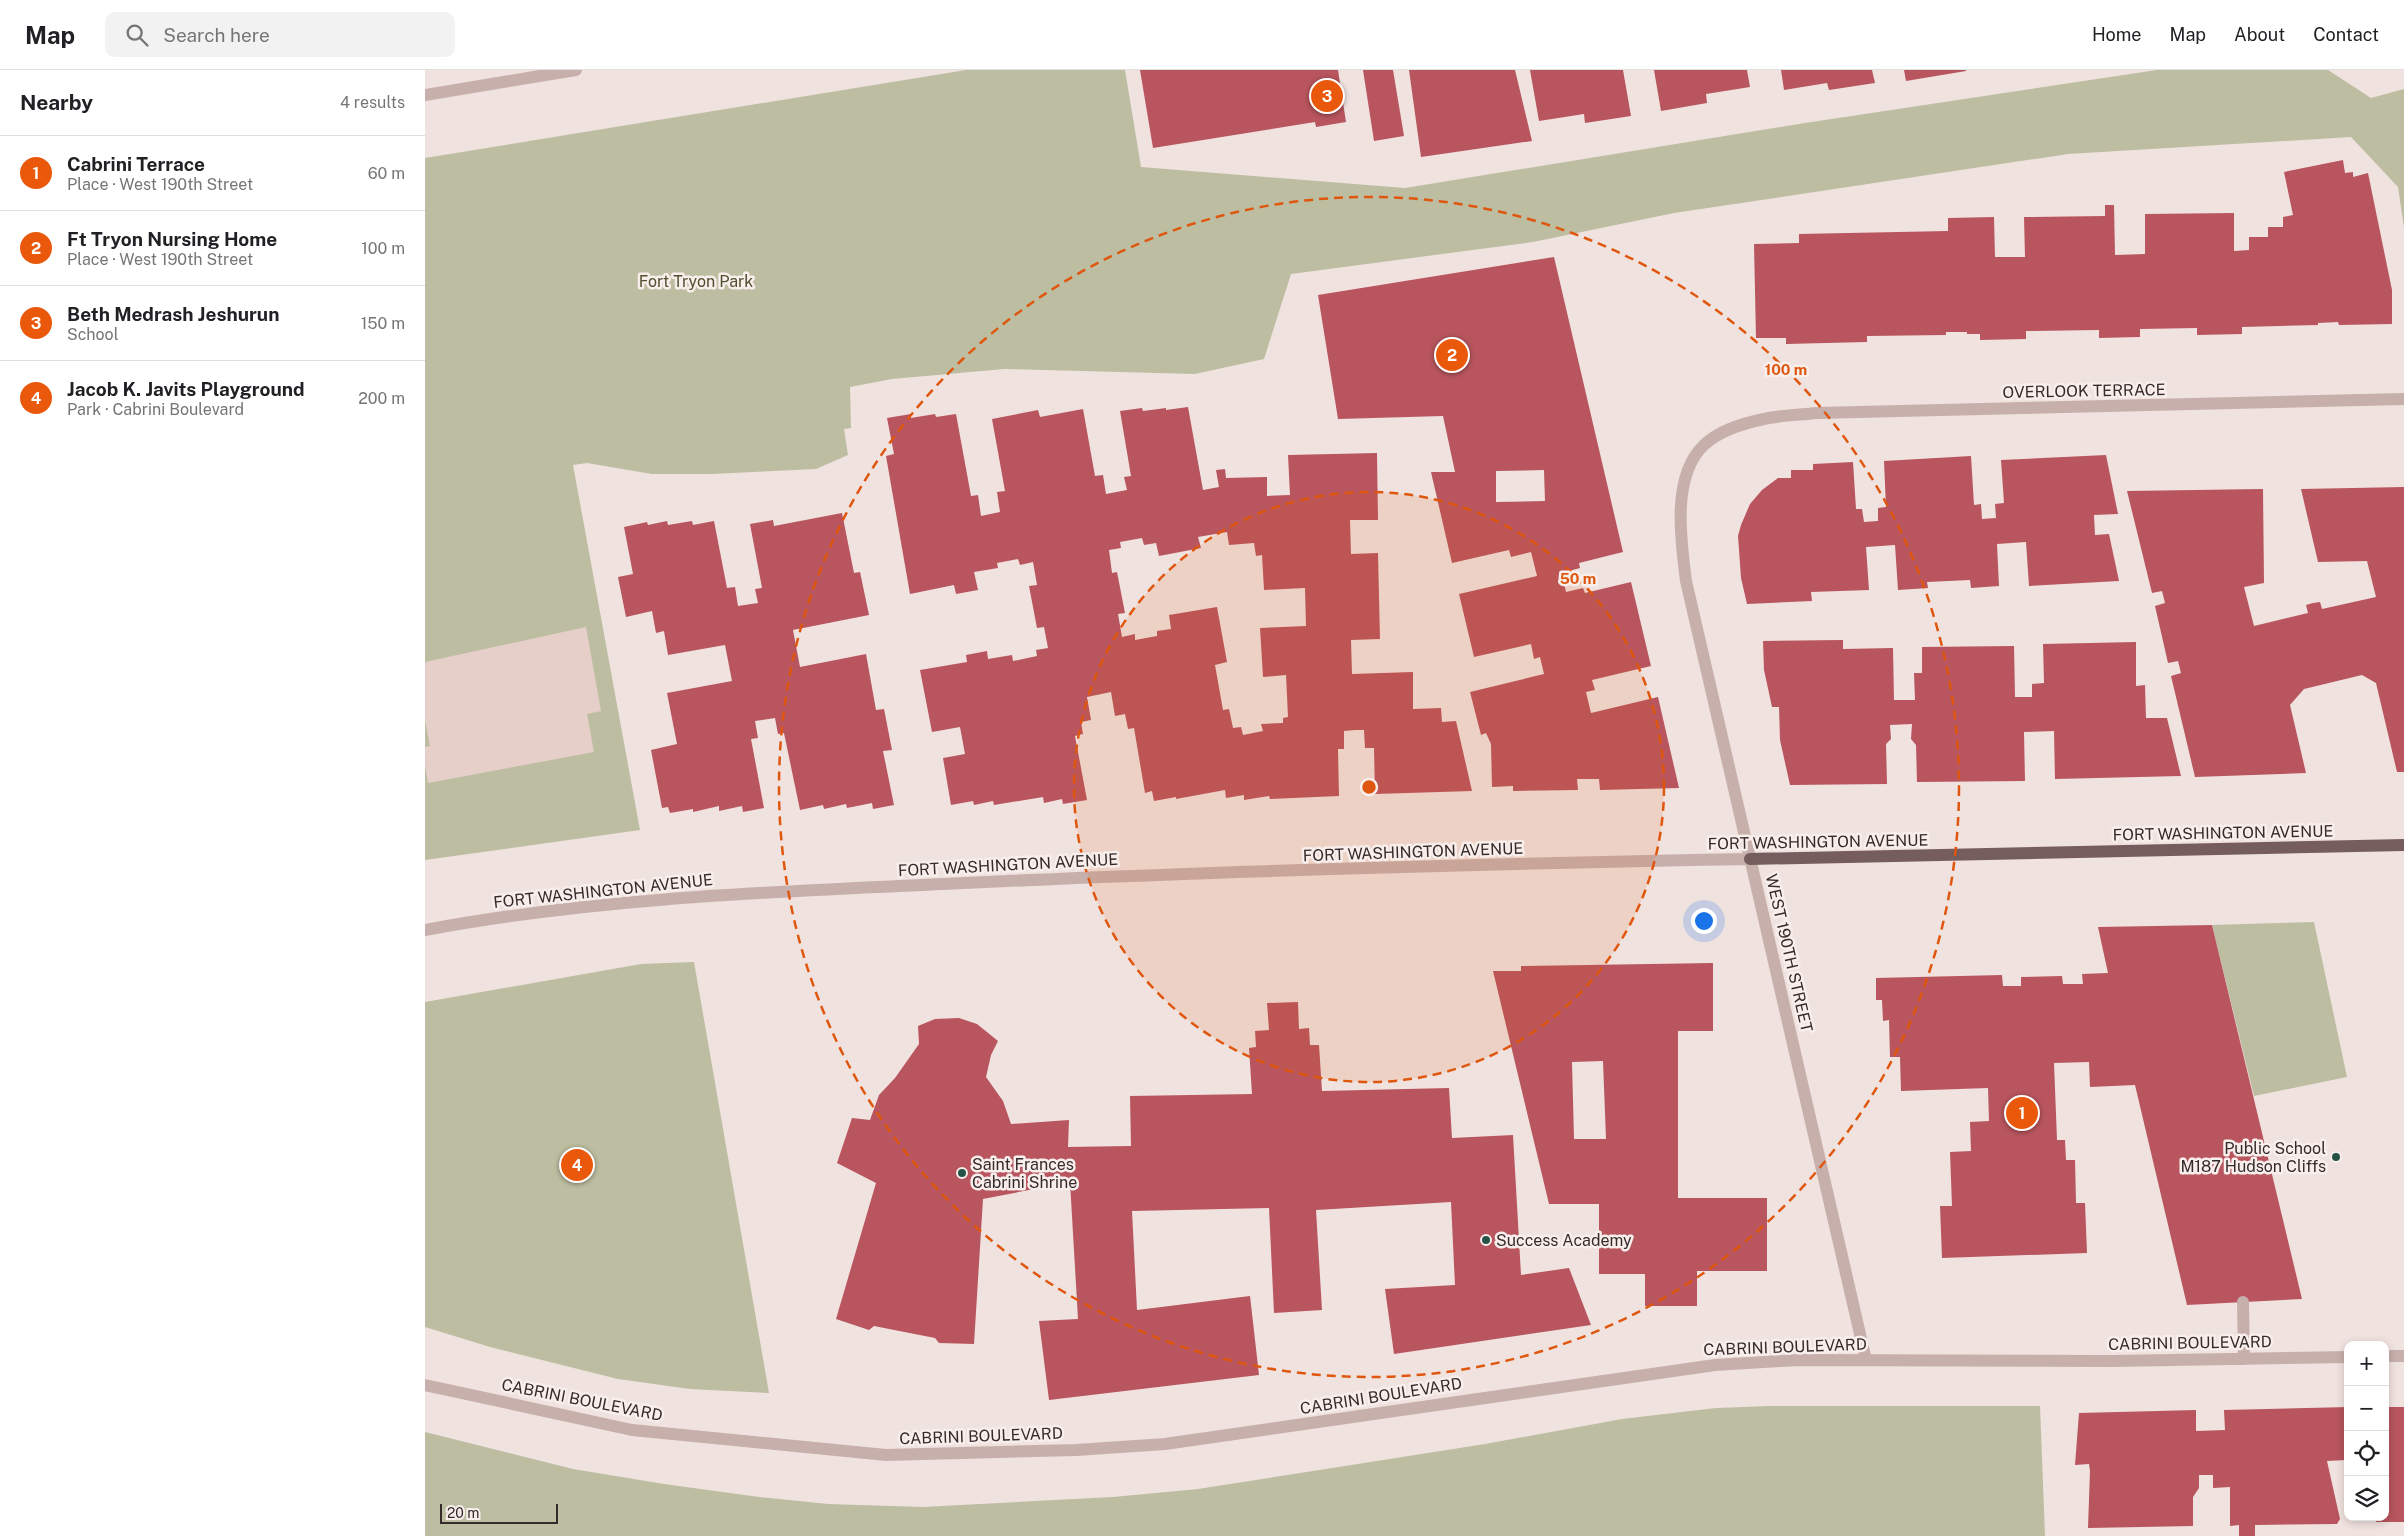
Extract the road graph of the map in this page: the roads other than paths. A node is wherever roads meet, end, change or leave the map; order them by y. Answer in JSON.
{"nodes":[{"id":1,"x":576,"y":70,"type":"edge"},
{"id":2,"x":512,"y":75,"type":"edge"},
{"id":3,"x":425,"y":95,"type":"edge"},
{"id":4,"x":2404,"y":400,"type":"edge"},
{"id":5,"x":1764,"y":419,"type":"joint"},
{"id":6,"x":2404,"y":845,"type":"edge"},
{"id":7,"x":1751,"y":859,"type":"junction"},
{"id":8,"x":425,"y":930,"type":"edge"},
{"id":9,"x":2243,"y":1302,"type":"dead end"},
{"id":10,"x":2389,"y":1356,"type":"edge"},
{"id":11,"x":2404,"y":1356,"type":"edge"},
{"id":12,"x":2344,"y":1357,"type":"edge"},
{"id":13,"x":2244,"y":1359,"type":"junction"},
{"id":14,"x":1866,"y":1360,"type":"junction"},
{"id":15,"x":425,"y":1385,"type":"edge"}],
"edges":[{"from":1,"to":2,"type":"street"},
{"from":2,"to":3,"type":"street"},
{"from":4,"to":5,"type":"street","name":"OVERLOOK TERRACE"},
{"from":5,"to":7,"type":"street","name":"WEST 190TH STREET"},
{"from":6,"to":7,"type":"main road","name":"FORT WASHINGTON AVENUE"},
{"from":7,"to":8,"type":"street","name":"FORT WASHINGTON AVENUE"},
{"from":7,"to":14,"type":"street","name":"WEST 190TH STREET"},
{"from":9,"to":13,"type":"street"},
{"from":10,"to":11,"type":"street"},
{"from":12,"to":13,"type":"street","name":"CABRINI BOULEVARD"},
{"from":13,"to":14,"type":"street","name":"CABRINI BOULEVARD"},
{"from":14,"to":15,"type":"street","name":"CABRINI BOULEVARD"}]}
